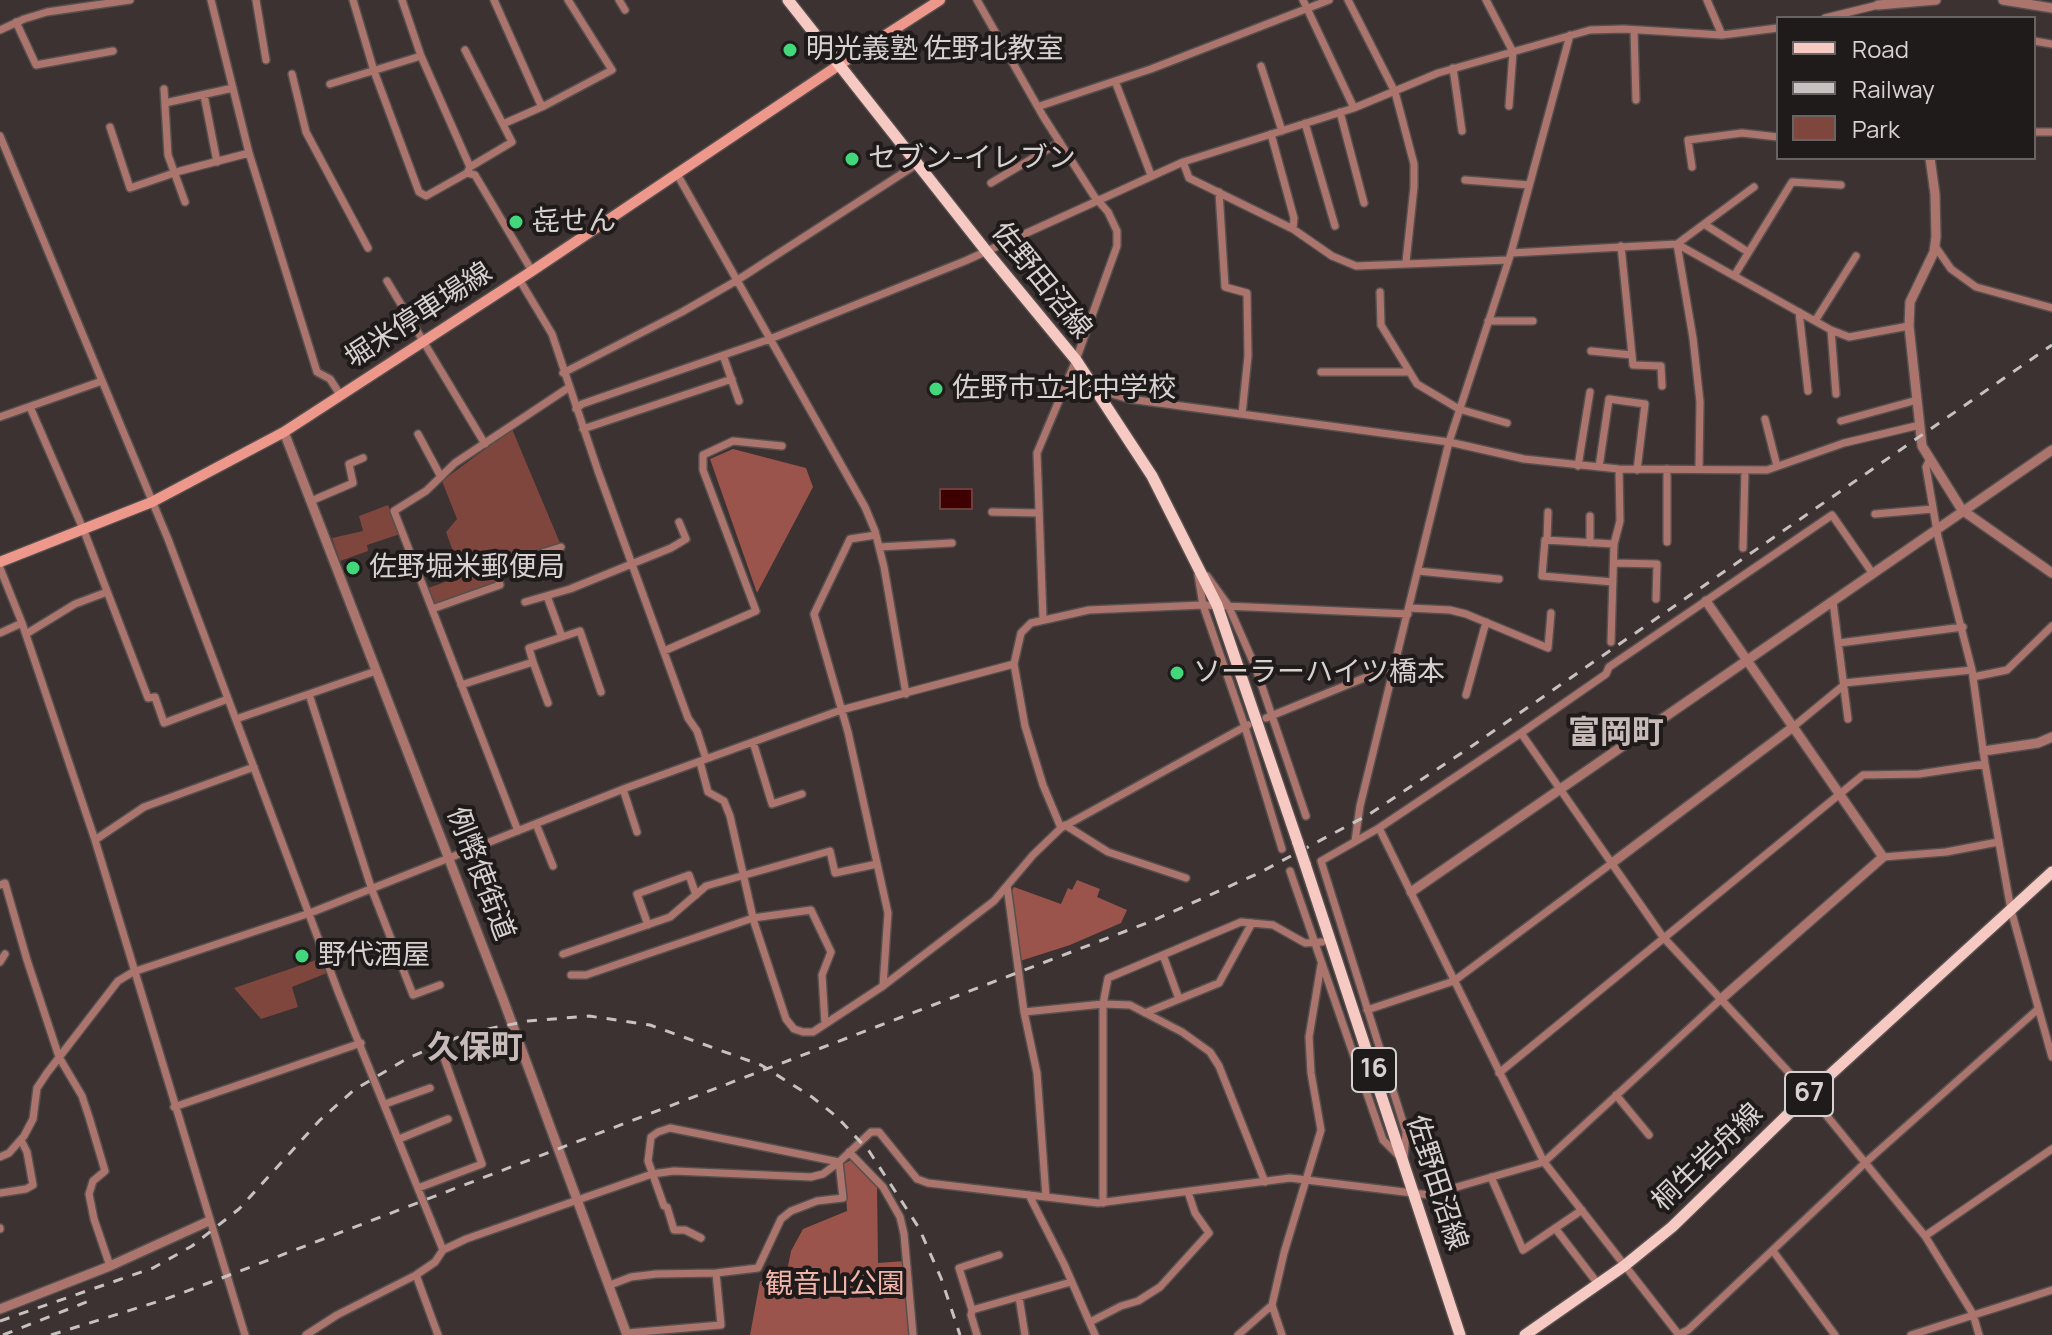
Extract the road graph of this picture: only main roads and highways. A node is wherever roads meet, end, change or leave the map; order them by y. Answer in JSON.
{"nodes":[{"id":1,"x":788,"y":0,"type":"edge"},
{"id":2,"x":940,"y":0,"type":"edge"},
{"id":3,"x":839,"y":65,"type":"junction"},
{"id":4,"x":0,"y":565,"type":"edge"},
{"id":5,"x":2052,"y":872,"type":"edge"},
{"id":6,"x":1460,"y":1335,"type":"edge"},
{"id":7,"x":1525,"y":1335,"type":"edge"}],
"edges":[{"from":1,"to":3,"type":"main road","name":"佐野田沼線","number":"16"},
{"from":2,"to":3,"type":"main road"},
{"from":3,"to":4,"type":"main road","name":"堀米停車場線"},
{"from":3,"to":6,"type":"main road","name":"佐野田沼線","number":"16","bridge":true},
{"from":5,"to":7,"type":"main road","name":"桐生岩舟線","number":"67"}]}
